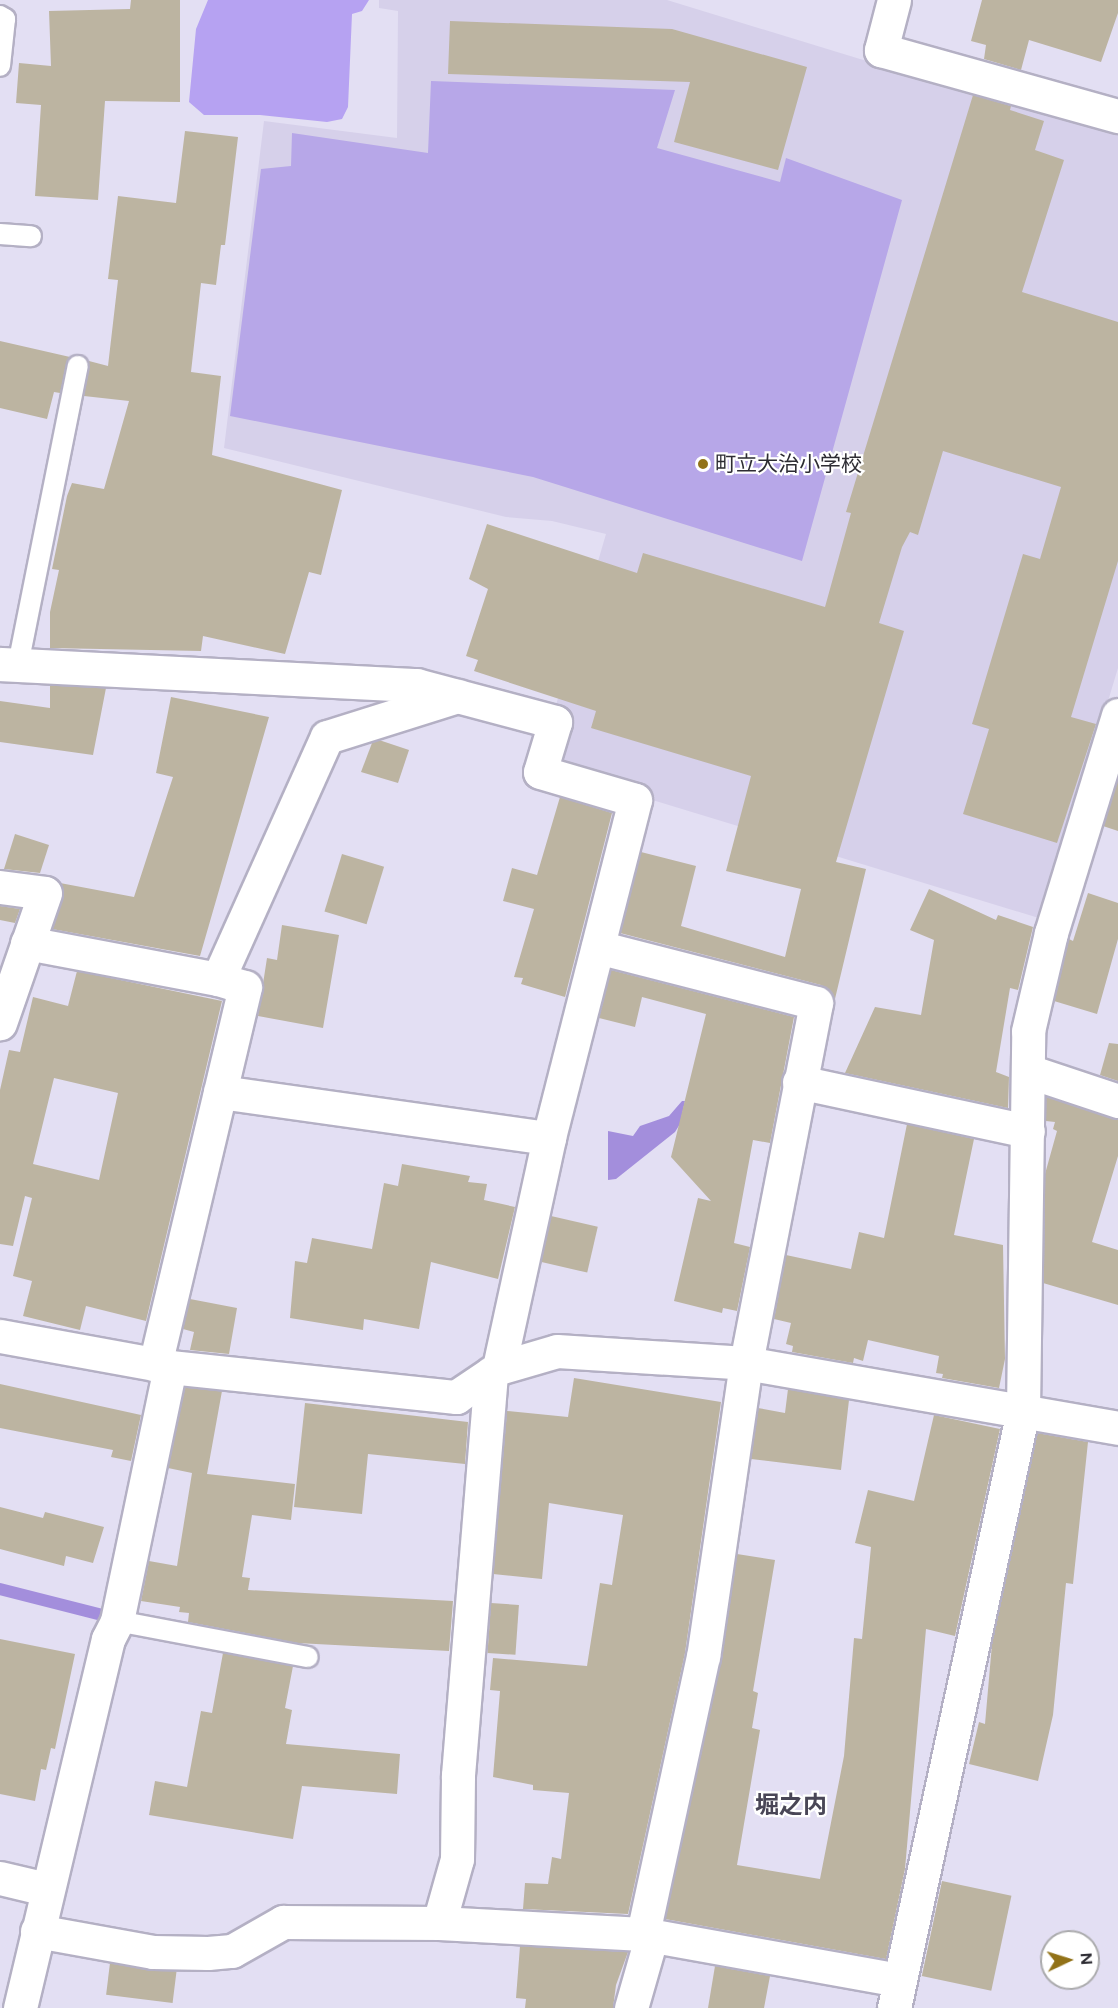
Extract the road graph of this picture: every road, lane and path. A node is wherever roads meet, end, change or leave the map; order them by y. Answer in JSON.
{"nodes":[{"id":1,"x":894,"y":0,"type":"edge"},
{"id":2,"x":0,"y":16,"type":"edge"},
{"id":3,"x":0,"y":66,"type":"edge"},
{"id":4,"x":1118,"y":116,"type":"edge"},
{"id":5,"x":0,"y":234,"type":"edge"},
{"id":6,"x":31,"y":236,"type":"dead end"},
{"id":7,"x":78,"y":366,"type":"dead end"},
{"id":8,"x":9,"y":665,"type":"edge"},
{"id":9,"x":458,"y":696,"type":"junction"},
{"id":10,"x":1118,"y":715,"type":"edge"},
{"id":11,"x":0,"y":887,"type":"edge"},
{"id":12,"x":27,"y":943,"type":"junction"},
{"id":13,"x":598,"y":947,"type":"junction"},
{"id":14,"x":218,"y":979,"type":"junction"},
{"id":15,"x":0,"y":1023,"type":"edge"},
{"id":16,"x":1028,"y":1071,"type":"junction"},
{"id":17,"x":799,"y":1082,"type":"junction"},
{"id":18,"x":220,"y":1092,"type":"junction"},
{"id":19,"x":1118,"y":1101,"type":"edge"},
{"id":20,"x":1028,"y":1131,"type":"junction"},
{"id":21,"x":549,"y":1138,"type":"junction"},
{"id":22,"x":0,"y":1336,"type":"edge"},
{"id":23,"x":746,"y":1363,"type":"junction"},
{"id":24,"x":162,"y":1365,"type":"junction"},
{"id":25,"x":495,"y":1371,"type":"junction"},
{"id":26,"x":1023,"y":1411,"type":"junction"},
{"id":27,"x":1118,"y":1428,"type":"edge"},
{"id":28,"x":117,"y":1621,"type":"junction"},
{"id":29,"x":308,"y":1657,"type":"dead end"},
{"id":30,"x":0,"y":1878,"type":"edge"},
{"id":31,"x":46,"y":1889,"type":"junction"},
{"id":32,"x":439,"y":1923,"type":"junction"},
{"id":33,"x":37,"y":1931,"type":"junction"},
{"id":34,"x":648,"y":1934,"type":"junction"},
{"id":35,"x":897,"y":1994,"type":"edge"},
{"id":36,"x":20,"y":2008,"type":"edge"},
{"id":37,"x":631,"y":2008,"type":"edge"}],
"edges":[{"from":1,"to":4,"type":"street"},
{"from":2,"to":3,"type":"lane"},
{"from":5,"to":6,"type":"lane"},
{"from":7,"to":8,"type":"lane"},
{"from":8,"to":9,"type":"street"},
{"from":9,"to":13,"type":"street"},
{"from":9,"to":14,"type":"street"},
{"from":10,"to":16,"type":"street"},
{"from":11,"to":12,"type":"street"},
{"from":12,"to":14,"type":"street"},
{"from":12,"to":15,"type":"street"},
{"from":13,"to":17,"type":"street"},
{"from":13,"to":21,"type":"street"},
{"from":14,"to":18,"type":"street"},
{"from":16,"to":19,"type":"street"},
{"from":16,"to":20,"type":"street"},
{"from":17,"to":20,"type":"street"},
{"from":17,"to":23,"type":"street"},
{"from":18,"to":21,"type":"street"},
{"from":18,"to":24,"type":"street"},
{"from":20,"to":26,"type":"street"},
{"from":21,"to":25,"type":"street"},
{"from":22,"to":24,"type":"street"},
{"from":23,"to":25,"type":"street"},
{"from":23,"to":26,"type":"street"},
{"from":23,"to":34,"type":"street"},
{"from":24,"to":25,"type":"street"},
{"from":24,"to":28,"type":"street"},
{"from":25,"to":32,"type":"street"},
{"from":26,"to":27,"type":"street"},
{"from":26,"to":35,"type":"street"},
{"from":28,"to":29,"type":"lane"},
{"from":28,"to":31,"type":"street"},
{"from":30,"to":31,"type":"street"},
{"from":31,"to":33,"type":"street"},
{"from":32,"to":33,"type":"street"},
{"from":32,"to":34,"type":"street"},
{"from":33,"to":36,"type":"street"},
{"from":34,"to":35,"type":"street"},
{"from":34,"to":37,"type":"street"}]}
